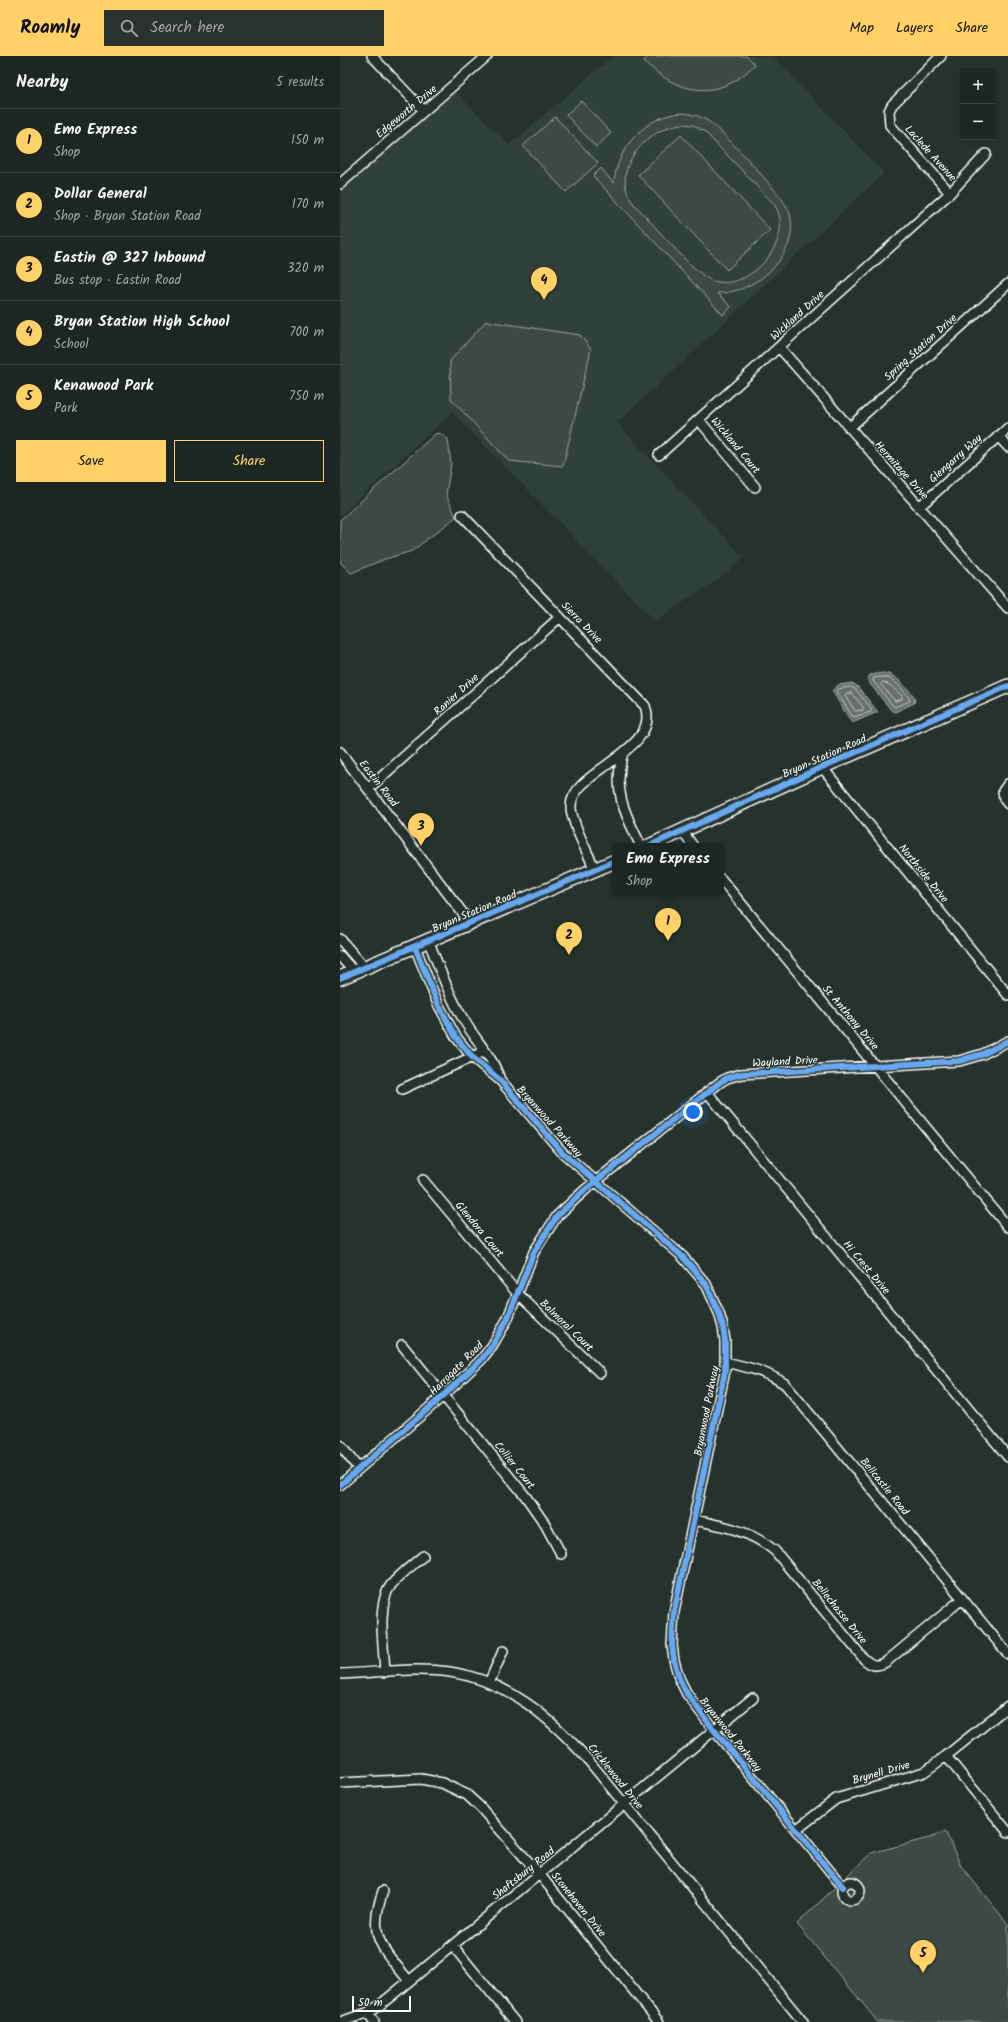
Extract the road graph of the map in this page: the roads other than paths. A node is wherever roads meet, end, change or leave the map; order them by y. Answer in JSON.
{"nodes":[{"id":1,"x":372,"y":56,"type":"edge"},
{"id":2,"x":488,"y":56,"type":"edge"},
{"id":3,"x":941,"y":56,"type":"edge"},
{"id":4,"x":424,"y":111,"type":"junction"},
{"id":5,"x":986,"y":154,"type":"dead end"},
{"id":6,"x":340,"y":184,"type":"edge"},
{"id":7,"x":950,"y":193,"type":"junction"},
{"id":8,"x":1008,"y":284,"type":"edge"},
{"id":9,"x":779,"y":347,"type":"junction"},
{"id":10,"x":699,"y":420,"type":"junction"},
{"id":11,"x":849,"y":428,"type":"junction"},
{"id":12,"x":1008,"y":428,"type":"edge"},
{"id":13,"x":998,"y":436,"type":"junction"},
{"id":14,"x":1008,"y":447,"type":"edge"},
{"id":15,"x":659,"y":455,"type":"dead end"},
{"id":16,"x":755,"y":487,"type":"dead end"},
{"id":17,"x":919,"y":507,"type":"junction"},
{"id":18,"x":462,"y":514,"type":"dead end"},
{"id":19,"x":1008,"y":608,"type":"edge"},
{"id":20,"x":560,"y":617,"type":"junction"},
{"id":21,"x":1008,"y":686,"type":"edge"},
{"id":22,"x":340,"y":752,"type":"edge"},
{"id":23,"x":623,"y":753,"type":"junction"},
{"id":24,"x":822,"y":767,"type":"junction"},
{"id":25,"x":1005,"y":788,"type":"edge"},
{"id":26,"x":368,"y":789,"type":"junction"},
{"id":27,"x":1008,"y":804,"type":"edge"},
{"id":28,"x":682,"y":831,"type":"junction"},
{"id":29,"x":640,"y":843,"type":"edge"},
{"id":30,"x":656,"y":843,"type":"edge"},
{"id":31,"x":691,"y":843,"type":"edge"},
{"id":32,"x":612,"y":862,"type":"edge"},
{"id":33,"x":595,"y":870,"type":"junction"},
{"id":34,"x":724,"y":883,"type":"edge"},
{"id":35,"x":471,"y":924,"type":"junction"},
{"id":36,"x":340,"y":939,"type":"edge"},
{"id":37,"x":429,"y":942,"type":"junction"},
{"id":38,"x":415,"y":947,"type":"junction"},
{"id":39,"x":340,"y":956,"type":"edge"},
{"id":40,"x":359,"y":970,"type":"junction"},
{"id":41,"x":340,"y":978,"type":"edge"},
{"id":42,"x":1008,"y":995,"type":"edge"},
{"id":43,"x":1008,"y":1041,"type":"edge"},
{"id":44,"x":485,"y":1051,"type":"junction"},
{"id":45,"x":472,"y":1057,"type":"junction"},
{"id":46,"x":876,"y":1066,"type":"junction"},
{"id":47,"x":500,"y":1080,"type":"junction"},
{"id":48,"x":402,"y":1089,"type":"dead end"},
{"id":49,"x":707,"y":1092,"type":"junction"},
{"id":50,"x":424,"y":1180,"type":"dead end"},
{"id":51,"x":595,"y":1182,"type":"junction"},
{"id":52,"x":1008,"y":1227,"type":"edge"},
{"id":53,"x":518,"y":1294,"type":"junction"},
{"id":54,"x":402,"y":1345,"type":"dead end"},
{"id":55,"x":725,"y":1362,"type":"junction"},
{"id":56,"x":600,"y":1372,"type":"dead end"},
{"id":57,"x":443,"y":1396,"type":"junction"},
{"id":58,"x":340,"y":1445,"type":"edge"},
{"id":59,"x":1008,"y":1457,"type":"edge"},
{"id":60,"x":358,"y":1468,"type":"junction"},
{"id":61,"x":340,"y":1485,"type":"edge"},
{"id":62,"x":694,"y":1520,"type":"junction"},
{"id":63,"x":561,"y":1554,"type":"dead end"},
{"id":64,"x":424,"y":1556,"type":"dead end"},
{"id":65,"x":962,"y":1599,"type":"junction"},
{"id":66,"x":503,"y":1651,"type":"dead end"},
{"id":67,"x":1008,"y":1654,"type":"edge"},
{"id":68,"x":384,"y":1672,"type":"junction"},
{"id":69,"x":340,"y":1674,"type":"edge"},
{"id":70,"x":489,"y":1683,"type":"junction"},
{"id":71,"x":753,"y":1698,"type":"dead end"},
{"id":72,"x":1008,"y":1706,"type":"edge"},
{"id":73,"x":714,"y":1730,"type":"junction"},
{"id":74,"x":946,"y":1756,"type":"junction"},
{"id":75,"x":340,"y":1782,"type":"edge"},
{"id":76,"x":624,"y":1804,"type":"junction"},
{"id":77,"x":796,"y":1830,"type":"junction"},
{"id":78,"x":1008,"y":1832,"type":"edge"},
{"id":79,"x":540,"y":1875,"type":"junction"},
{"id":80,"x":843,"y":1887,"type":"dead end"},
{"id":81,"x":383,"y":1891,"type":"dead end"},
{"id":82,"x":453,"y":1946,"type":"junction"},
{"id":83,"x":409,"y":1981,"type":"junction"},
{"id":84,"x":367,"y":2014,"type":"junction"},
{"id":85,"x":340,"y":2022,"type":"edge"},
{"id":86,"x":374,"y":2022,"type":"edge"},
{"id":87,"x":515,"y":2022,"type":"edge"},
{"id":88,"x":659,"y":2022,"type":"edge"},
{"id":89,"x":803,"y":2022,"type":"edge"}],
"edges":[{"from":1,"to":4,"type":"street"},
{"from":2,"to":4,"type":"street","name":"Edgeworth Drive"},
{"from":3,"to":7,"type":"street","name":"Laclede Avenue"},
{"from":4,"to":6,"type":"street","name":"Edgeworth Drive"},
{"from":5,"to":7,"type":"street","name":"Wickland Drive"},
{"from":7,"to":9,"type":"street","name":"Wickland Drive"},
{"from":8,"to":11,"type":"street","name":"Spring Station Drive"},
{"from":9,"to":10,"type":"street","name":"Wickland Drive"},
{"from":9,"to":11,"type":"street","name":"Hermitage Drive"},
{"from":10,"to":15,"type":"street","name":"Wickland Drive"},
{"from":10,"to":16,"type":"street","name":"Wickland Court"},
{"from":11,"to":17,"type":"street","name":"Hermitage Drive"},
{"from":12,"to":13,"type":"street","name":"Glengarry Way"},
{"from":13,"to":14,"type":"street"},
{"from":13,"to":17,"type":"street","name":"Glengarry Way"},
{"from":17,"to":19,"type":"street","name":"Hermitage Drive"},
{"from":18,"to":20,"type":"street","name":"Sierra Drive"},
{"from":20,"to":23,"type":"street","name":"Sierra Drive"},
{"from":20,"to":26,"type":"street","name":"Ranier Drive"},
{"from":21,"to":24,"type":"main road","name":"Bryan Station Road"},
{"from":22,"to":26,"type":"street","name":"Eastin Road"},
{"from":23,"to":29,"type":"street","name":"Sierra Drive"},
{"from":23,"to":33,"type":"street","name":"Sierra Drive"},
{"from":24,"to":28,"type":"main road","name":"Bryan Station Road"},
{"from":24,"to":42,"type":"street","name":"Northside Drive"},
{"from":25,"to":27,"type":"street"},
{"from":26,"to":35,"type":"street","name":"Eastin Road"},
{"from":28,"to":30,"type":"main road","name":"Bryan Station Road"},
{"from":28,"to":31,"type":"street"},
{"from":32,"to":33,"type":"main road","name":"Bryan Station Road"},
{"from":33,"to":35,"type":"main road","name":"Bryan Station Road"},
{"from":34,"to":46,"type":"street","name":"St Anthony Drive"},
{"from":35,"to":37,"type":"main road","name":"Bryan Station Road"},
{"from":36,"to":40,"type":"street"},
{"from":37,"to":38,"type":"main road","name":"Bryan Station Road"},
{"from":37,"to":44,"type":"street","name":"Bryanwood Parkway"},
{"from":38,"to":40,"type":"main road","name":"Bryan Station Road"},
{"from":38,"to":45,"type":"street","name":"Bryanwood Parkway"},
{"from":39,"to":40,"type":"street"},
{"from":40,"to":41,"type":"main road","name":"Bryan Station Road"},
{"from":43,"to":46,"type":"street","name":"Wayland Drive"},
{"from":44,"to":45,"type":"street"},
{"from":44,"to":47,"type":"street","name":"Bryanwood Parkway"},
{"from":45,"to":47,"type":"street","name":"Bryanwood Parkway"},
{"from":45,"to":48,"type":"street"},
{"from":46,"to":49,"type":"street","name":"Wayland Drive"},
{"from":46,"to":52,"type":"street","name":"St Anthony Drive"},
{"from":47,"to":51,"type":"street","name":"Bryanwood Parkway"},
{"from":49,"to":51,"type":"street","name":"Wayland Drive"},
{"from":49,"to":59,"type":"street","name":"Hi Crest Drive"},
{"from":50,"to":53,"type":"street","name":"Glendora Court"},
{"from":51,"to":53,"type":"street","name":"Harrogate Road"},
{"from":51,"to":55,"type":"street","name":"Bryanwood Parkway"},
{"from":53,"to":56,"type":"street","name":"Balmoral Court"},
{"from":53,"to":57,"type":"street","name":"Harrogate Road"},
{"from":54,"to":57,"type":"street","name":"Collier Court"},
{"from":55,"to":62,"type":"street","name":"Bryanwood Parkway"},
{"from":55,"to":65,"type":"street","name":"Bellcastle Road"},
{"from":57,"to":60,"type":"street","name":"Harrogate Road"},
{"from":57,"to":63,"type":"street","name":"Collier Court"},
{"from":58,"to":60,"type":"street"},
{"from":60,"to":61,"type":"street","name":"Harrogate Road"},
{"from":62,"to":65,"type":"street","name":"Bellechasse Drive"},
{"from":62,"to":73,"type":"street","name":"Bryanwood Parkway"},
{"from":64,"to":68,"type":"street"},
{"from":65,"to":67,"type":"street","name":"Bellcastle Road"},
{"from":66,"to":70,"type":"street"},
{"from":68,"to":69,"type":"street","name":"Cricklewood Drive"},
{"from":68,"to":70,"type":"street","name":"Cricklewood Drive"},
{"from":70,"to":76,"type":"street","name":"Cricklewood Drive"},
{"from":71,"to":73,"type":"street","name":"Shaftsbury Road"},
{"from":72,"to":74,"type":"street","name":"Brynell Drive"},
{"from":73,"to":76,"type":"street","name":"Shaftsbury Road"},
{"from":73,"to":77,"type":"street","name":"Bryanwood Parkway"},
{"from":74,"to":77,"type":"street","name":"Brynell Drive"},
{"from":74,"to":78,"type":"street"},
{"from":75,"to":79,"type":"street","name":"Stonehaven Drive"},
{"from":76,"to":79,"type":"street","name":"Shaftsbury Road"},
{"from":76,"to":89,"type":"street","name":"Cricklewood Drive"},
{"from":77,"to":80,"type":"street","name":"Bryanwood Parkway"},
{"from":79,"to":82,"type":"street","name":"Shaftsbury Road"},
{"from":79,"to":88,"type":"street","name":"Stonehaven Drive"},
{"from":81,"to":83,"type":"street"},
{"from":82,"to":83,"type":"street","name":"Shaftsbury Road"},
{"from":82,"to":87,"type":"street"},
{"from":83,"to":84,"type":"street","name":"Shaftsbury Road"},
{"from":84,"to":85,"type":"street","name":"Shaftsbury Road"},
{"from":84,"to":86,"type":"street"}]}
